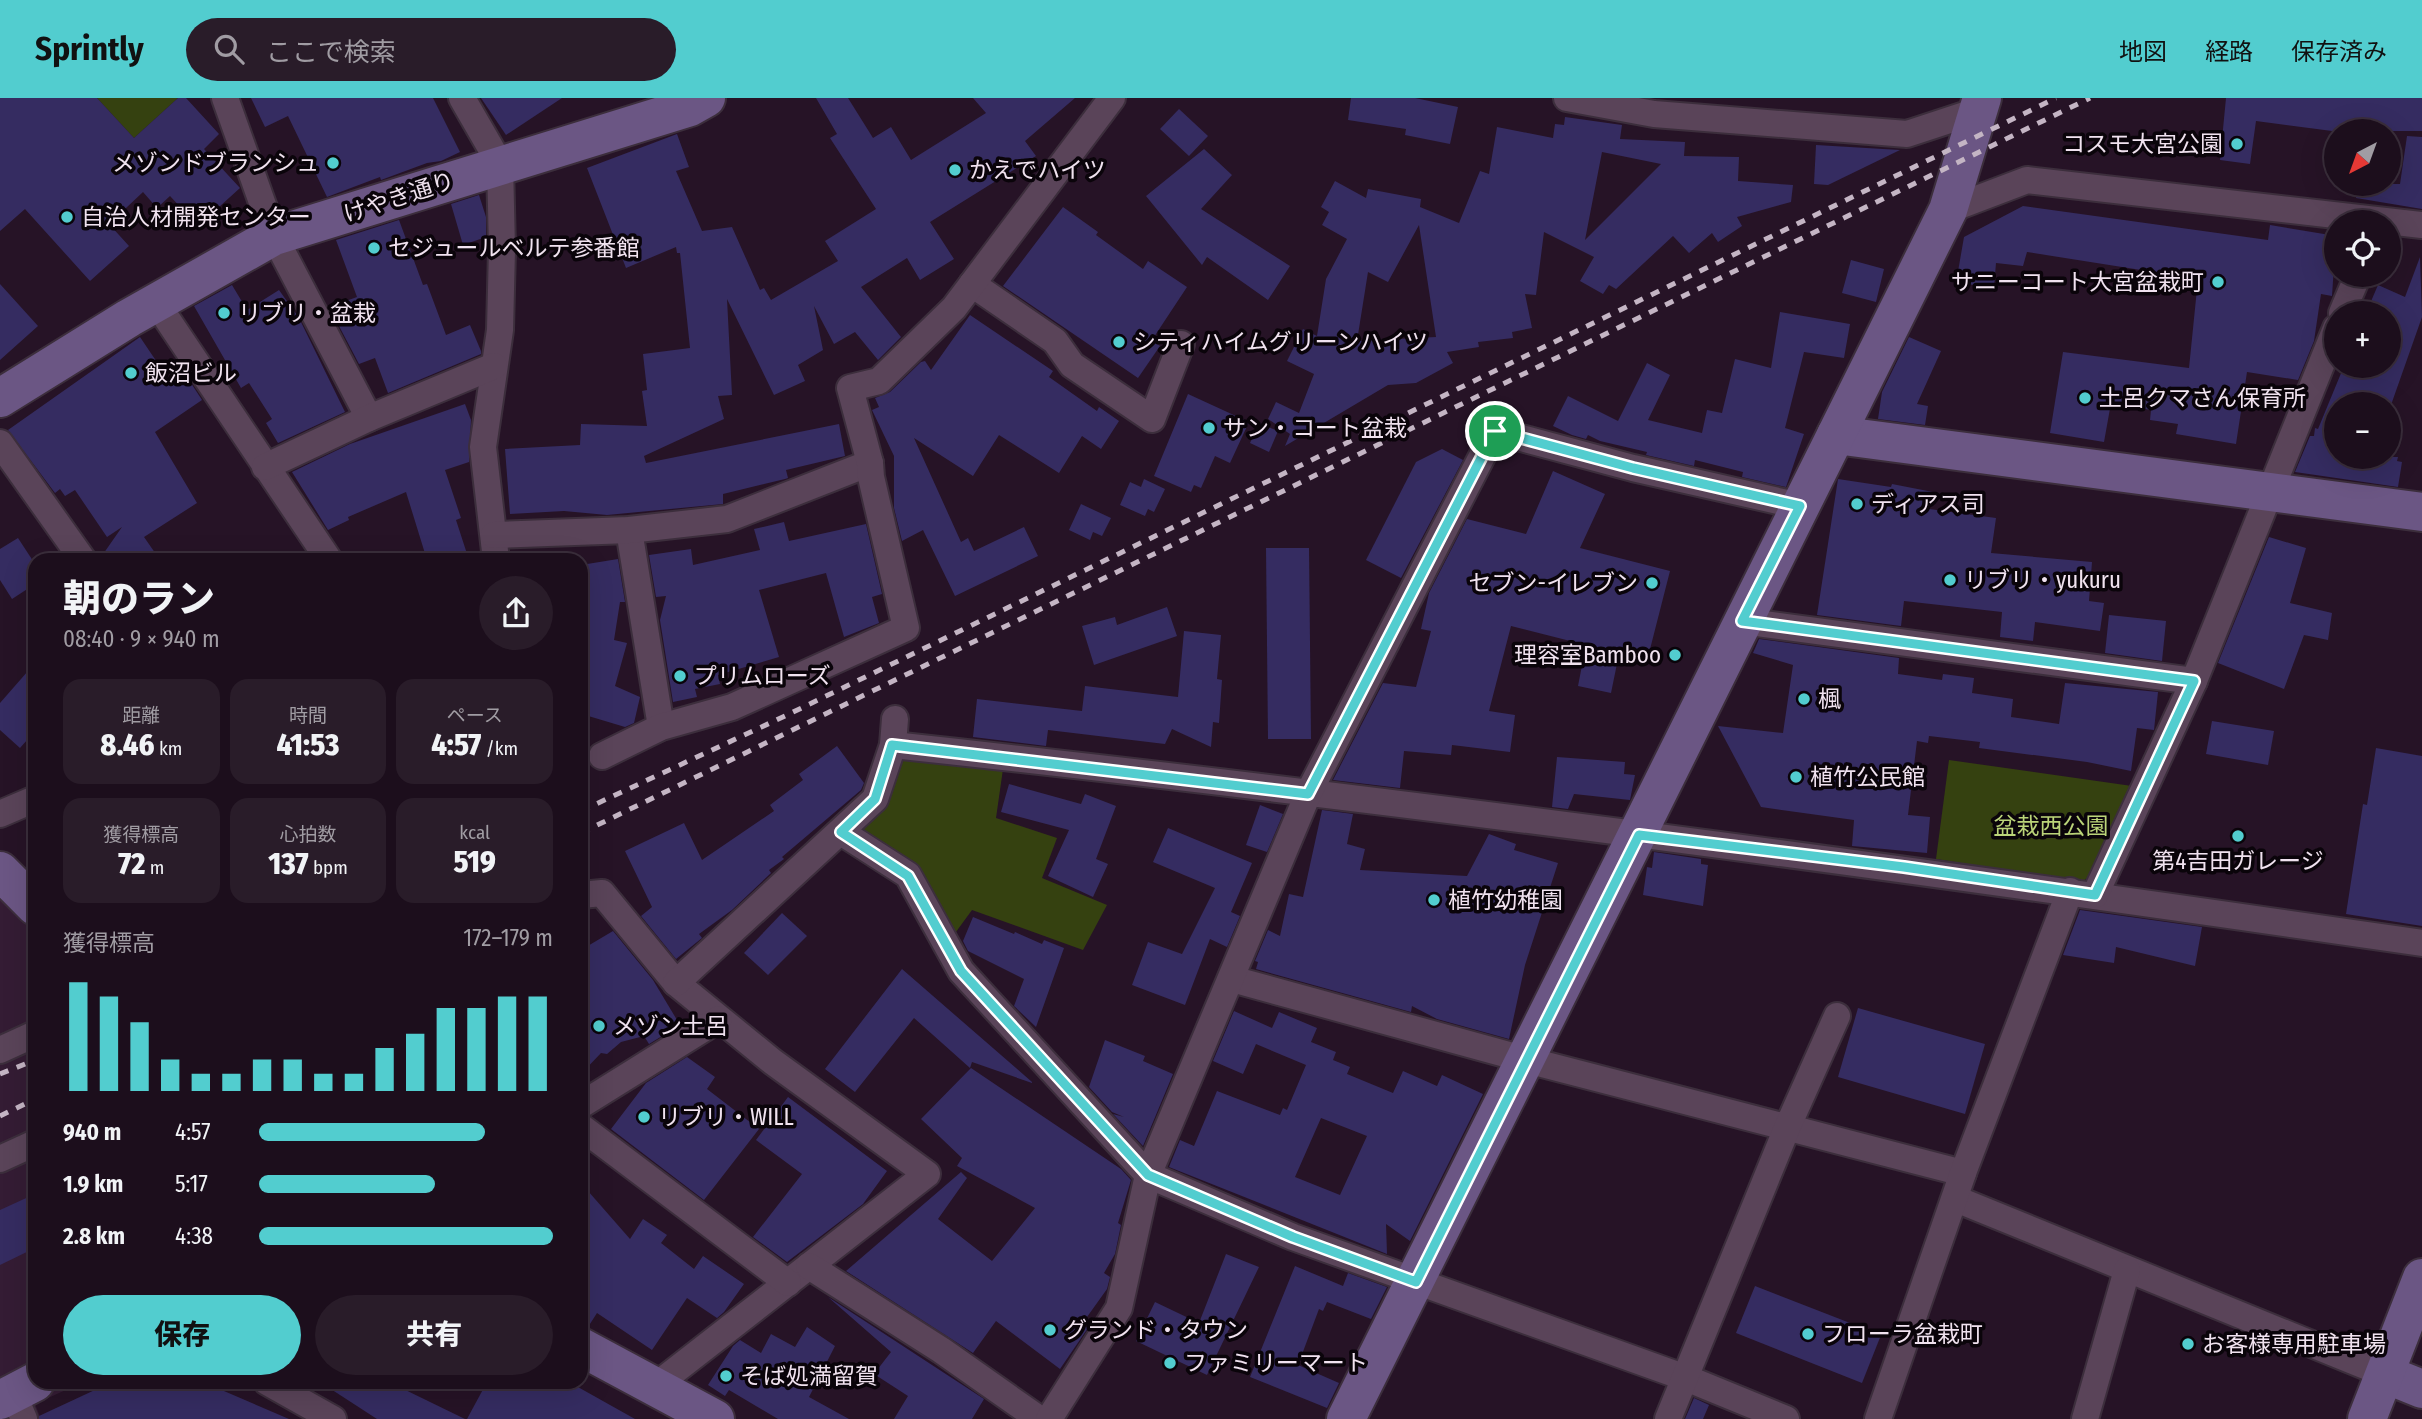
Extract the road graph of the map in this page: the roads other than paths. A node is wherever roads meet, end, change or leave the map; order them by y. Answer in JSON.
{"nodes":[{"id":1,"x":225,"y":98,"type":"edge"},
{"id":2,"x":462,"y":98,"type":"edge"},
{"id":3,"x":706,"y":98,"type":"edge"},
{"id":4,"x":1567,"y":98,"type":"edge"},
{"id":5,"x":1108,"y":99,"type":"edge"},
{"id":6,"x":1981,"y":104,"type":"edge"},
{"id":7,"x":1657,"y":106,"type":"edge"},
{"id":8,"x":500,"y":164,"type":"junction"},
{"id":9,"x":1948,"y":210,"type":"junction"},
{"id":10,"x":2324,"y":214,"type":"edge"},
{"id":11,"x":2401,"y":223,"type":"edge"},
{"id":12,"x":2422,"y":225,"type":"edge"},
{"id":13,"x":274,"y":236,"type":"junction"},
{"id":14,"x":972,"y":284,"type":"junction"},
{"id":15,"x":157,"y":304,"type":"junction"},
{"id":16,"x":1181,"y":344,"type":"dead end"},
{"id":17,"x":2324,"y":358,"type":"edge"},
{"id":18,"x":494,"y":366,"type":"junction"},
{"id":19,"x":0,"y":398,"type":"edge"},
{"id":20,"x":369,"y":418,"type":"junction"},
{"id":21,"x":1836,"y":435,"type":"junction"},
{"id":22,"x":0,"y":443,"type":"edge"},
{"id":23,"x":870,"y":463,"type":"junction"},
{"id":24,"x":265,"y":467,"type":"junction"},
{"id":25,"x":2270,"y":491,"type":"junction"},
{"id":26,"x":1800,"y":506,"type":"junction"},
{"id":27,"x":2422,"y":512,"type":"edge"},
{"id":28,"x":629,"y":530,"type":"junction"},
{"id":29,"x":495,"y":547,"type":"edge"},
{"id":30,"x":78,"y":553,"type":"edge"},
{"id":31,"x":324,"y":553,"type":"edge"},
{"id":32,"x":1742,"y":621,"type":"junction"},
{"id":33,"x":2194,"y":681,"type":"junction"},
{"id":34,"x":895,"y":719,"type":"dead end"},
{"id":35,"x":660,"y":727,"type":"junction"},
{"id":36,"x":892,"y":745,"type":"junction"},
{"id":37,"x":602,"y":756,"type":"dead end"},
{"id":38,"x":1308,"y":794,"type":"junction"},
{"id":39,"x":28,"y":802,"type":"edge"},
{"id":40,"x":0,"y":814,"type":"edge"},
{"id":41,"x":841,"y":832,"type":"junction"},
{"id":42,"x":1639,"y":835,"type":"junction"},
{"id":43,"x":0,"y":871,"type":"edge"},
{"id":44,"x":2082,"y":893,"type":"junction"},
{"id":45,"x":588,"y":894,"type":"edge"},
{"id":46,"x":28,"y":899,"type":"edge"},
{"id":47,"x":2422,"y":943,"type":"edge"},
{"id":48,"x":1232,"y":979,"type":"junction"},
{"id":49,"x":676,"y":983,"type":"junction"},
{"id":50,"x":1837,"y":1016,"type":"dead end"},
{"id":51,"x":719,"y":1019,"type":"junction"},
{"id":52,"x":28,"y":1037,"type":"edge"},
{"id":53,"x":0,"y":1050,"type":"edge"},
{"id":54,"x":1527,"y":1060,"type":"junction"},
{"id":55,"x":588,"y":1101,"type":"edge"},
{"id":56,"x":1787,"y":1128,"type":"junction"},
{"id":57,"x":588,"y":1132,"type":"edge"},
{"id":58,"x":28,"y":1146,"type":"edge"},
{"id":59,"x":0,"y":1159,"type":"edge"},
{"id":60,"x":1962,"y":1173,"type":"junction"},
{"id":61,"x":1148,"y":1175,"type":"junction"},
{"id":62,"x":1956,"y":1199,"type":"junction"},
{"id":63,"x":809,"y":1266,"type":"junction"},
{"id":64,"x":2127,"y":1270,"type":"junction"},
{"id":65,"x":2422,"y":1278,"type":"edge"},
{"id":66,"x":1416,"y":1282,"type":"junction"},
{"id":67,"x":788,"y":1283,"type":"junction"},
{"id":68,"x":588,"y":1351,"type":"edge"},
{"id":69,"x":2385,"y":1374,"type":"junction"},
{"id":70,"x":1686,"y":1378,"type":"junction"},
{"id":71,"x":654,"y":1387,"type":"junction"},
{"id":72,"x":276,"y":1389,"type":"edge"},
{"id":73,"x":2422,"y":1389,"type":"edge"},
{"id":74,"x":303,"y":1411,"type":"edge"},
{"id":75,"x":333,"y":1419,"type":"edge"},
{"id":76,"x":715,"y":1419,"type":"edge"},
{"id":77,"x":1039,"y":1419,"type":"edge"},
{"id":78,"x":1049,"y":1419,"type":"edge"},
{"id":79,"x":1346,"y":1419,"type":"edge"},
{"id":80,"x":1668,"y":1419,"type":"edge"},
{"id":81,"x":1786,"y":1419,"type":"edge"},
{"id":82,"x":1878,"y":1419,"type":"edge"},
{"id":83,"x":2085,"y":1419,"type":"edge"},
{"id":84,"x":2367,"y":1419,"type":"edge"}],
"edges":[{"from":1,"to":13,"type":"street"},
{"from":2,"to":8,"type":"street"},
{"from":3,"to":8,"type":"street","name":"けやき通り"},
{"from":4,"to":7,"type":"street"},
{"from":5,"to":14,"type":"street"},
{"from":6,"to":7,"type":"street"},
{"from":6,"to":9,"type":"street"},
{"from":8,"to":13,"type":"street","name":"けやき通り"},
{"from":8,"to":18,"type":"street"},
{"from":9,"to":10,"type":"street"},
{"from":9,"to":21,"type":"street"},
{"from":11,"to":12,"type":"street"},
{"from":13,"to":15,"type":"street","name":"けやき通り"},
{"from":13,"to":20,"type":"street"},
{"from":14,"to":16,"type":"street"},
{"from":14,"to":23,"type":"street"},
{"from":15,"to":19,"type":"street","name":"けやき通り"},
{"from":15,"to":24,"type":"street"},
{"from":17,"to":25,"type":"street"},
{"from":18,"to":20,"type":"street"},
{"from":18,"to":29,"type":"street"},
{"from":20,"to":24,"type":"street"},
{"from":21,"to":25,"type":"street"},
{"from":21,"to":26,"type":"street"},
{"from":22,"to":30,"type":"street"},
{"from":23,"to":28,"type":"street"},
{"from":23,"to":35,"type":"street"},
{"from":24,"to":31,"type":"street"},
{"from":25,"to":27,"type":"street"},
{"from":25,"to":33,"type":"street"},
{"from":26,"to":32,"type":"street"},
{"from":26,"to":38,"type":"street"},
{"from":28,"to":29,"type":"street"},
{"from":28,"to":35,"type":"street"},
{"from":32,"to":33,"type":"street"},
{"from":32,"to":42,"type":"street"},
{"from":33,"to":44,"type":"street"},
{"from":34,"to":36,"type":"street"},
{"from":35,"to":37,"type":"street"},
{"from":36,"to":38,"type":"street"},
{"from":36,"to":41,"type":"street"},
{"from":38,"to":42,"type":"street"},
{"from":38,"to":48,"type":"street"},
{"from":39,"to":40,"type":"street"},
{"from":41,"to":49,"type":"street"},
{"from":41,"to":61,"type":"street"},
{"from":42,"to":44,"type":"street"},
{"from":42,"to":54,"type":"street"},
{"from":43,"to":46,"type":"street"},
{"from":44,"to":47,"type":"street"},
{"from":44,"to":60,"type":"street"},
{"from":45,"to":49,"type":"street"},
{"from":48,"to":54,"type":"street"},
{"from":48,"to":61,"type":"street"},
{"from":49,"to":51,"type":"street"},
{"from":50,"to":56,"type":"street"},
{"from":51,"to":55,"type":"street"},
{"from":51,"to":63,"type":"street"},
{"from":52,"to":53,"type":"street"},
{"from":54,"to":56,"type":"street"},
{"from":54,"to":66,"type":"street"},
{"from":56,"to":60,"type":"street"},
{"from":56,"to":70,"type":"street"},
{"from":57,"to":67,"type":"street"},
{"from":58,"to":59,"type":"street"},
{"from":60,"to":62,"type":"street"},
{"from":61,"to":66,"type":"street"},
{"from":61,"to":78,"type":"street"},
{"from":62,"to":64,"type":"street"},
{"from":62,"to":82,"type":"street"},
{"from":63,"to":67,"type":"street"},
{"from":63,"to":77,"type":"street"},
{"from":64,"to":69,"type":"street"},
{"from":64,"to":83,"type":"street"},
{"from":65,"to":69,"type":"street"},
{"from":66,"to":70,"type":"street"},
{"from":66,"to":79,"type":"street"},
{"from":67,"to":71,"type":"street"},
{"from":68,"to":71,"type":"street"},
{"from":69,"to":73,"type":"street"},
{"from":69,"to":84,"type":"street"},
{"from":70,"to":80,"type":"street"},
{"from":70,"to":81,"type":"street"},
{"from":71,"to":76,"type":"street"},
{"from":72,"to":74,"type":"street"},
{"from":74,"to":75,"type":"street"}]}
